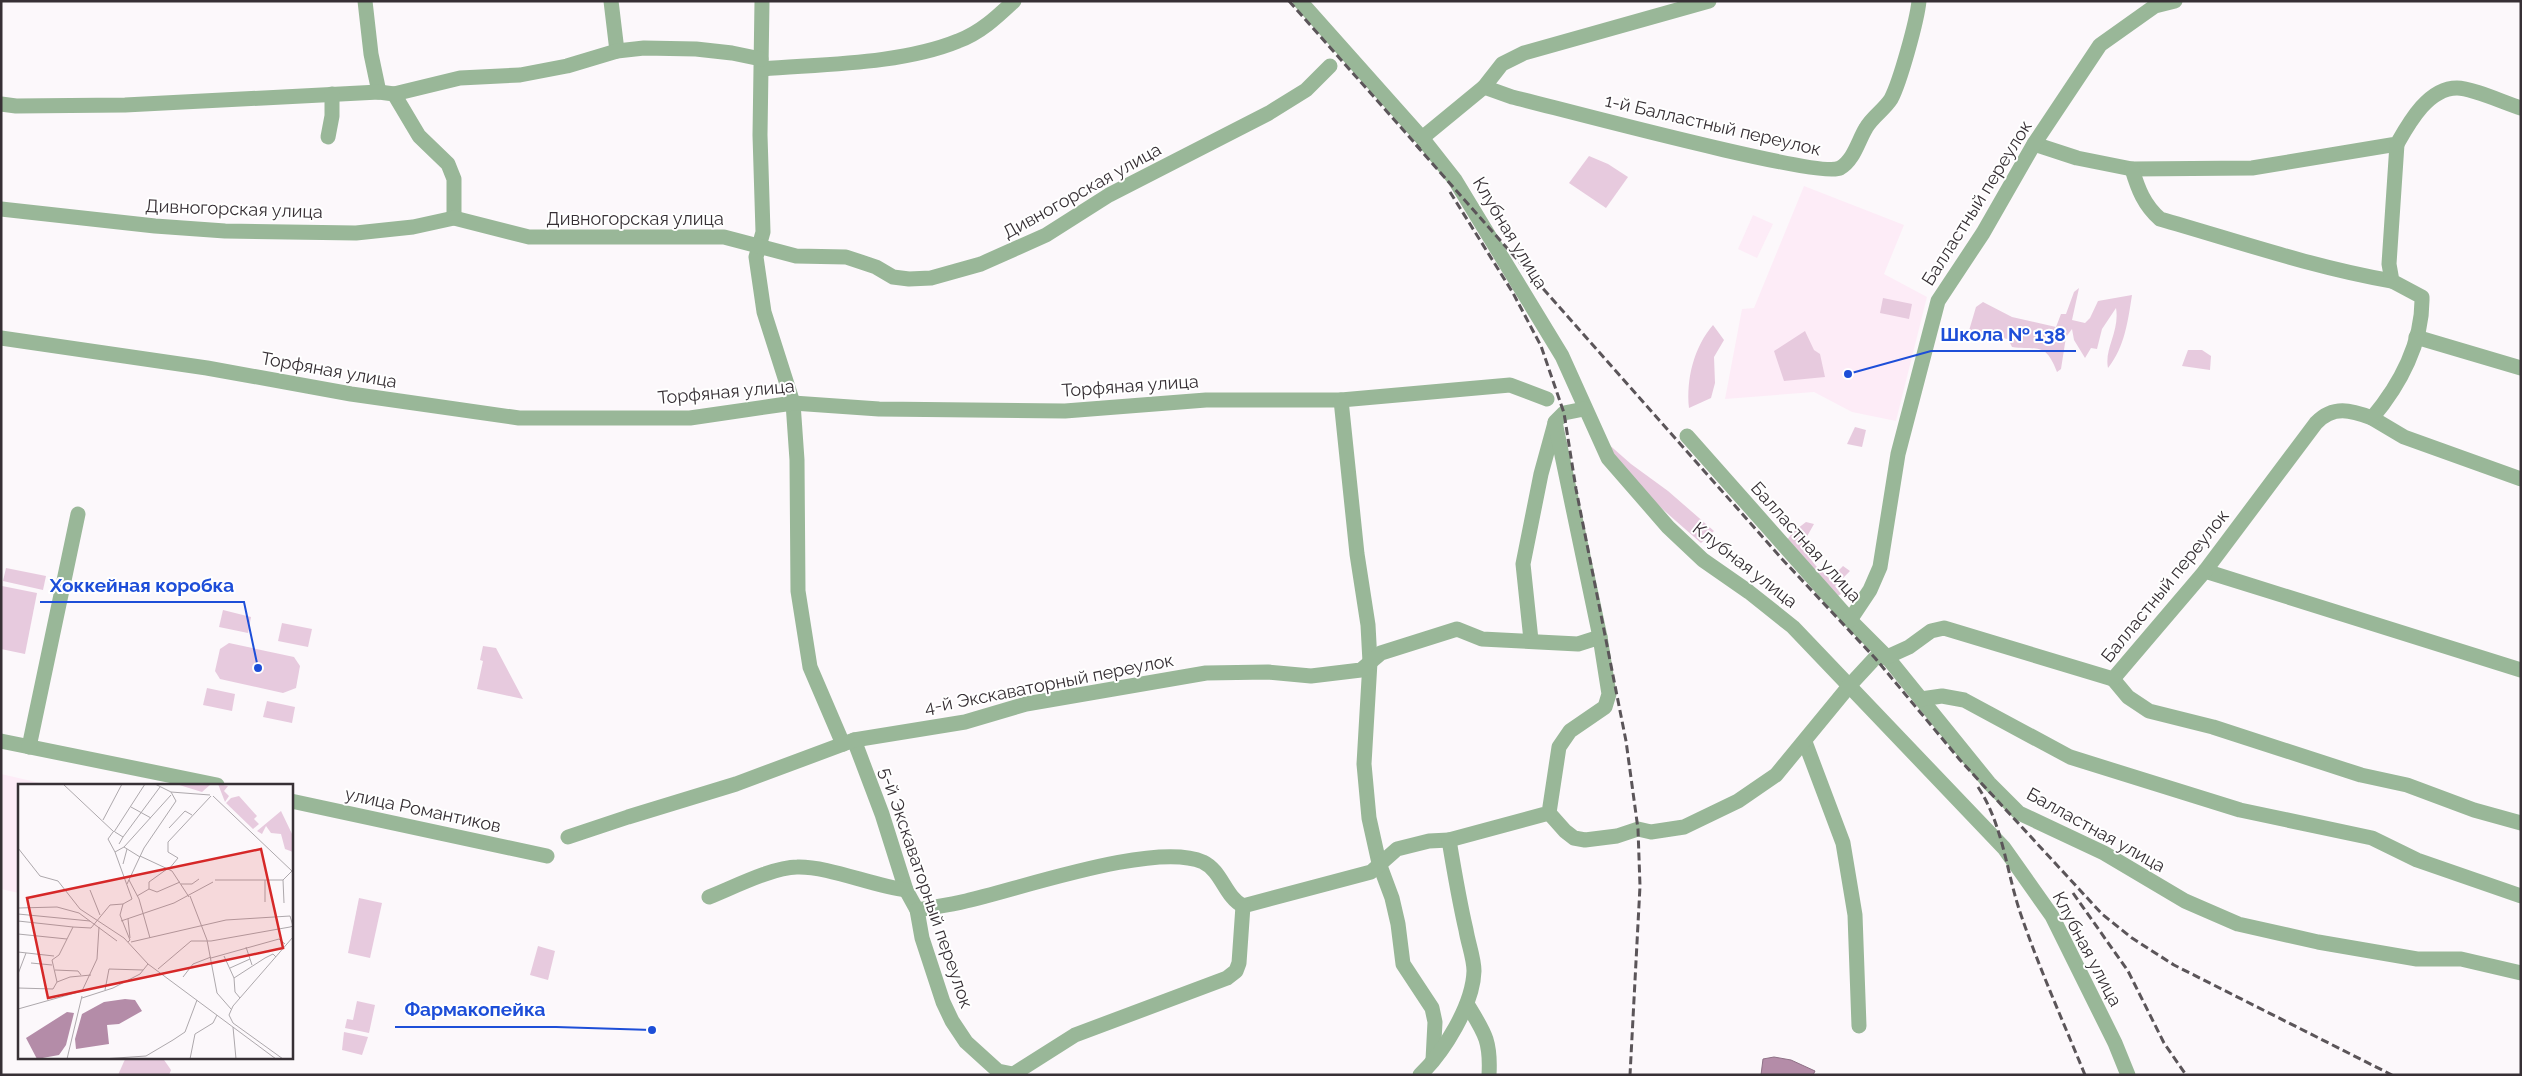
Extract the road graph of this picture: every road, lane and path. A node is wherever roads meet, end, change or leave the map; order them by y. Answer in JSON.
{"nodes":[{"id":1,"x":365,"y":1,"type":"edge"},
{"id":2,"x":611,"y":1,"type":"edge"},
{"id":3,"x":762,"y":1,"type":"edge"},
{"id":4,"x":1014,"y":1,"type":"edge"},
{"id":5,"x":1300,"y":1,"type":"edge"},
{"id":6,"x":1710,"y":1,"type":"edge"},
{"id":7,"x":1919,"y":1,"type":"edge"},
{"id":8,"x":2175,"y":1,"type":"edge"},
{"id":9,"x":2155,"y":3,"type":"edge"},
{"id":10,"x":617,"y":51,"type":"junction"},
{"id":11,"x":762,"y":64,"type":"junction"},
{"id":12,"x":1330,"y":66,"type":"dead end"},
{"id":13,"x":1484,"y":87,"type":"junction"},
{"id":14,"x":386,"y":93,"type":"junction"},
{"id":15,"x":332,"y":94,"type":"junction"},
{"id":16,"x":1,"y":104,"type":"edge"},
{"id":17,"x":2521,"y":108,"type":"edge"},
{"id":18,"x":328,"y":137,"type":"dead end"},
{"id":19,"x":1422,"y":138,"type":"junction"},
{"id":20,"x":2034,"y":144,"type":"junction"},
{"id":21,"x":2397,"y":144,"type":"junction"},
{"id":22,"x":2132,"y":169,"type":"junction"},
{"id":23,"x":1,"y":209,"type":"edge"},
{"id":24,"x":454,"y":218,"type":"junction"},
{"id":25,"x":759,"y":246,"type":"junction"},
{"id":26,"x":2392,"y":281,"type":"junction"},
{"id":27,"x":2416,"y":337,"type":"junction"},
{"id":28,"x":1,"y":338,"type":"edge"},
{"id":29,"x":2521,"y":368,"type":"edge"},
{"id":30,"x":1547,"y":399,"type":"dead end"},
{"id":31,"x":1341,"y":400,"type":"junction"},
{"id":32,"x":793,"y":404,"type":"junction"},
{"id":33,"x":1584,"y":408,"type":"junction"},
{"id":34,"x":2372,"y":418,"type":"junction"},
{"id":35,"x":1555,"y":422,"type":"junction"},
{"id":36,"x":1687,"y":436,"type":"dead end"},
{"id":37,"x":2521,"y":479,"type":"edge"},
{"id":38,"x":78,"y":514,"type":"dead end"},
{"id":39,"x":2205,"y":571,"type":"junction"},
{"id":40,"x":1850,"y":620,"type":"junction"},
{"id":41,"x":1600,"y":637,"type":"junction"},
{"id":42,"x":1531,"y":640,"type":"junction"},
{"id":43,"x":1887,"y":657,"type":"junction"},
{"id":44,"x":1370,"y":662,"type":"junction"},
{"id":45,"x":2521,"y":670,"type":"edge"},
{"id":46,"x":2113,"y":679,"type":"junction"},
{"id":47,"x":1850,"y":685,"type":"junction"},
{"id":48,"x":1921,"y":699,"type":"junction"},
{"id":49,"x":1,"y":741,"type":"edge"},
{"id":50,"x":848,"y":742,"type":"junction"},
{"id":51,"x":1805,"y":742,"type":"junction"},
{"id":52,"x":29,"y":747,"type":"junction"},
{"id":53,"x":212,"y":784,"type":"edge"},
{"id":54,"x":292,"y":800,"type":"edge"},
{"id":55,"x":1549,"y":813,"type":"junction"},
{"id":56,"x":2521,"y":823,"type":"edge"},
{"id":57,"x":568,"y":837,"type":"dead end"},
{"id":58,"x":1449,"y":840,"type":"junction"},
{"id":59,"x":547,"y":856,"type":"dead end"},
{"id":60,"x":1379,"y":863,"type":"junction"},
{"id":61,"x":906,"y":890,"type":"junction"},
{"id":62,"x":2521,"y":896,"type":"edge"},
{"id":63,"x":709,"y":897,"type":"dead end"},
{"id":64,"x":1243,"y":906,"type":"junction"},
{"id":65,"x":917,"y":910,"type":"junction"},
{"id":66,"x":2521,"y":973,"type":"edge"},
{"id":67,"x":1467,"y":1004,"type":"junction"},
{"id":68,"x":1859,"y":1026,"type":"dead end"},
{"id":69,"x":1433,"y":1061,"type":"junction"},
{"id":70,"x":995,"y":1073,"type":"edge"},
{"id":71,"x":1016,"y":1074,"type":"edge"},
{"id":72,"x":1420,"y":1075,"type":"edge"},
{"id":73,"x":1489,"y":1075,"type":"edge"},
{"id":74,"x":2128,"y":1075,"type":"edge"}],
"edges":[{"from":1,"to":14,"type":"street"},
{"from":2,"to":10,"type":"street"},
{"from":3,"to":11,"type":"street","name":"5-й Экскаваторный переулок"},
{"from":4,"to":11,"type":"street"},
{"from":5,"to":19,"type":"street","name":"Клубная улица"},
{"from":6,"to":13,"type":"street"},
{"from":7,"to":13,"type":"street","name":"1-й Балластный переулок"},
{"from":8,"to":9,"type":"street","name":"Балластный переулок"},
{"from":9,"to":20,"type":"street","name":"Балластный переулок"},
{"from":10,"to":11,"type":"street"},
{"from":10,"to":14,"type":"street"},
{"from":11,"to":25,"type":"street","name":"5-й Экскаваторный переулок"},
{"from":12,"to":25,"type":"street","name":"Дивногорская улица"},
{"from":13,"to":19,"type":"street"},
{"from":14,"to":15,"type":"street"},
{"from":14,"to":24,"type":"street"},
{"from":15,"to":16,"type":"street"},
{"from":15,"to":18,"type":"street"},
{"from":17,"to":21,"type":"street"},
{"from":19,"to":33,"type":"street","name":"Клубная улица"},
{"from":20,"to":22,"type":"street"},
{"from":20,"to":40,"type":"street","name":"Балластный переулок"},
{"from":21,"to":22,"type":"street"},
{"from":21,"to":26,"type":"street"},
{"from":22,"to":26,"type":"street"},
{"from":23,"to":24,"type":"street","name":"Дивногорская улица"},
{"from":24,"to":25,"type":"street","name":"Дивногорская улица"},
{"from":25,"to":32,"type":"street","name":"5-й Экскаваторный переулок"},
{"from":26,"to":27,"type":"street"},
{"from":27,"to":29,"type":"street"},
{"from":27,"to":34,"type":"street"},
{"from":28,"to":32,"type":"street","name":"Торфяная улица"},
{"from":30,"to":31,"type":"street","name":"Торфяная улица"},
{"from":31,"to":32,"type":"street","name":"Торфяная улица"},
{"from":31,"to":44,"type":"street"},
{"from":32,"to":50,"type":"street","name":"5-й Экскаваторный переулок"},
{"from":33,"to":35,"type":"street"},
{"from":33,"to":47,"type":"street","name":"Клубная улица"},
{"from":34,"to":37,"type":"street","name":"Балластный переулок"},
{"from":34,"to":39,"type":"street","name":"Балластный переулок"},
{"from":35,"to":41,"type":"street"},
{"from":35,"to":42,"type":"street"},
{"from":36,"to":40,"type":"street","name":"Балластная улица"},
{"from":38,"to":52,"type":"street"},
{"from":39,"to":45,"type":"street"},
{"from":39,"to":46,"type":"street","name":"Балластный переулок"},
{"from":40,"to":43,"type":"street","name":"Балластная улица"},
{"from":41,"to":42,"type":"street","name":"4-й Экскаваторный переулок"},
{"from":41,"to":55,"type":"street"},
{"from":42,"to":44,"type":"street","name":"4-й Экскаваторный переулок"},
{"from":43,"to":46,"type":"street","name":"Балластный переулок"},
{"from":43,"to":47,"type":"street","name":"Балластный переулок"},
{"from":43,"to":48,"type":"street","name":"Балластная улица"},
{"from":44,"to":50,"type":"street","name":"4-й Экскаваторный переулок"},
{"from":44,"to":60,"type":"street"},
{"from":46,"to":56,"type":"street"},
{"from":47,"to":51,"type":"street","name":"Балластный переулок"},
{"from":47,"to":74,"type":"street","name":"Клубная улица"},
{"from":48,"to":62,"type":"street"},
{"from":48,"to":66,"type":"street","name":"Балластная улица"},
{"from":49,"to":52,"type":"street"},
{"from":50,"to":57,"type":"street","name":"4-й Экскаваторный переулок"},
{"from":50,"to":61,"type":"street","name":"5-й Экскаваторный переулок"},
{"from":51,"to":55,"type":"street","name":"Балластный переулок"},
{"from":51,"to":68,"type":"street"},
{"from":52,"to":53,"type":"street"},
{"from":54,"to":59,"type":"street","name":"улица Романтиков"},
{"from":55,"to":58,"type":"street"},
{"from":58,"to":60,"type":"street"},
{"from":58,"to":67,"type":"street"},
{"from":60,"to":64,"type":"street"},
{"from":60,"to":69,"type":"street"},
{"from":61,"to":63,"type":"street"},
{"from":61,"to":65,"type":"street","name":"5-й Экскаваторный переулок"},
{"from":64,"to":65,"type":"street"},
{"from":64,"to":71,"type":"street"},
{"from":65,"to":70,"type":"street","name":"5-й Экскаваторный переулок"},
{"from":67,"to":69,"type":"street"},
{"from":67,"to":73,"type":"street"},
{"from":69,"to":72,"type":"street"},
{"from":70,"to":71,"type":"street","name":"5-й Экскаваторный переулок"}]}
